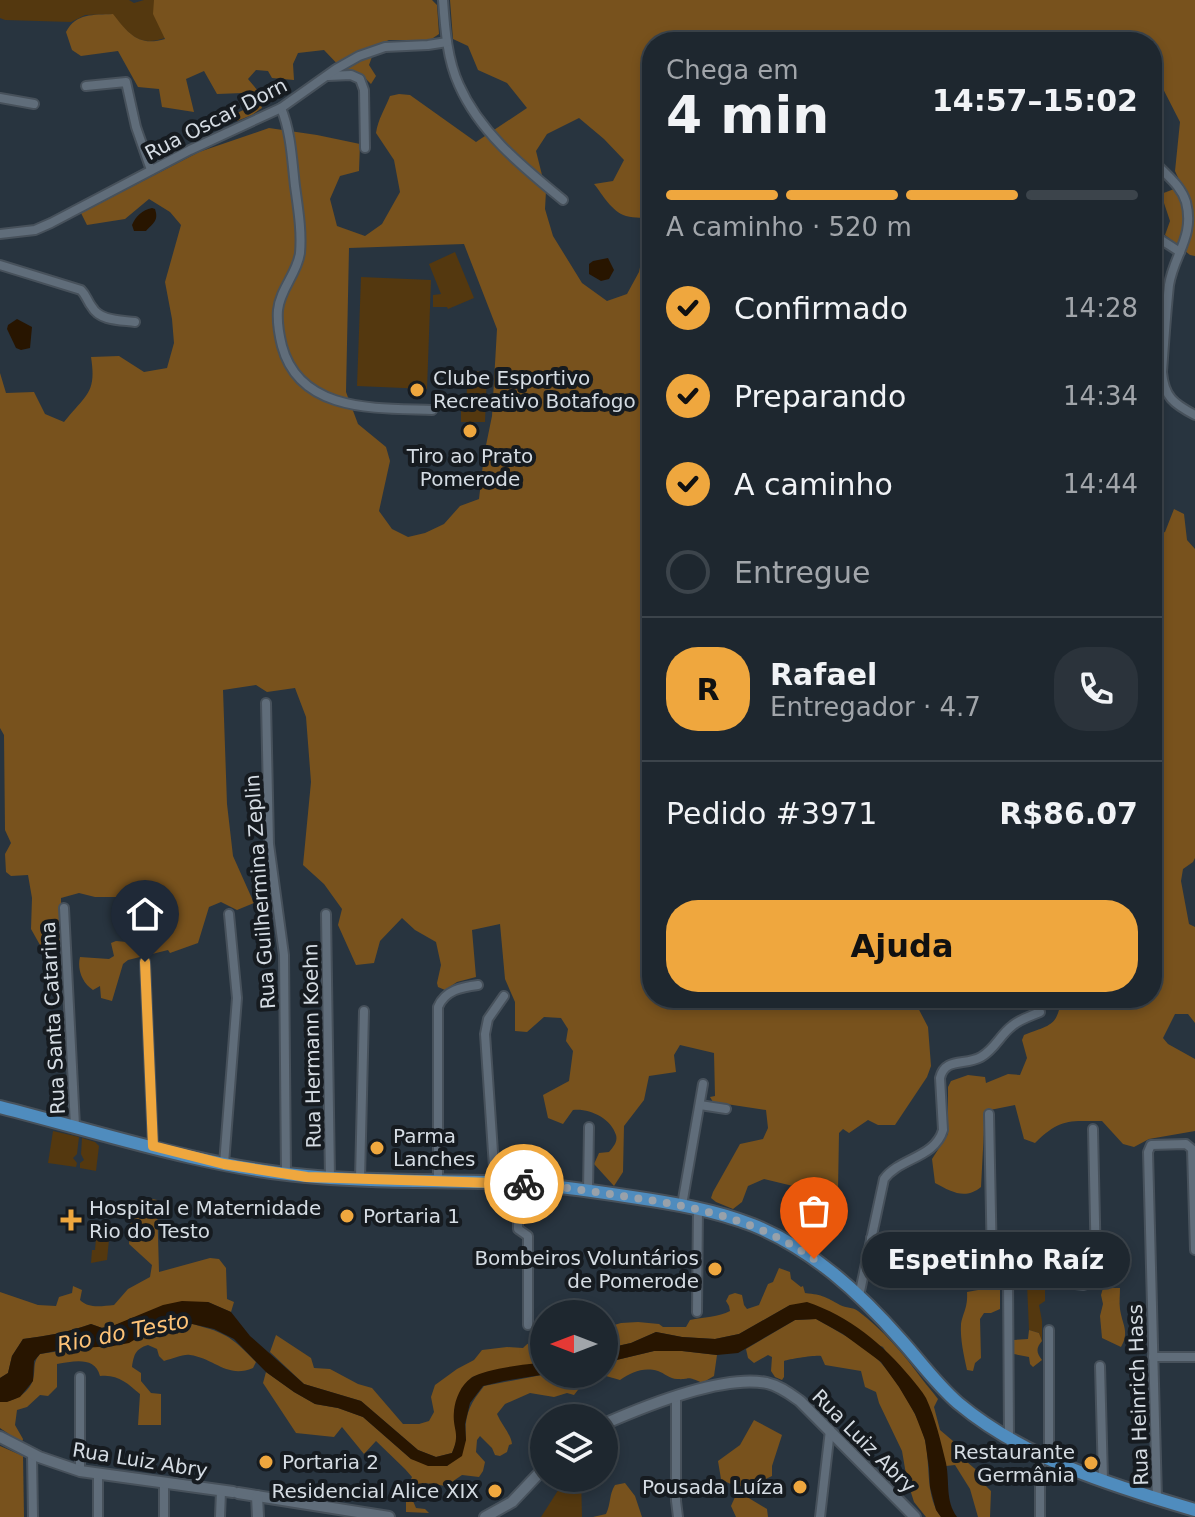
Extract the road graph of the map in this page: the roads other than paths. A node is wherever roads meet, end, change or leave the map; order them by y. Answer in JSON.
{"nodes":[{"id":1,"x":443,"y":0,"type":"edge"},
{"id":2,"x":447,"y":42,"type":"junction"},
{"id":3,"x":327,"y":76,"type":"junction"},
{"id":4,"x":86,"y":86,"type":"dead end"},
{"id":5,"x":0,"y":98,"type":"edge"},
{"id":6,"x":34,"y":104,"type":"dead end"},
{"id":7,"x":281,"y":108,"type":"junction"},
{"id":8,"x":365,"y":148,"type":"dead end"},
{"id":9,"x":1162,"y":168,"type":"edge"},
{"id":10,"x":151,"y":170,"type":"junction"},
{"id":11,"x":563,"y":200,"type":"dead end"},
{"id":12,"x":0,"y":234,"type":"edge"},
{"id":13,"x":1162,"y":240,"type":"edge"},
{"id":14,"x":1180,"y":252,"type":"junction"},
{"id":15,"x":0,"y":265,"type":"edge"},
{"id":16,"x":135,"y":322,"type":"dead end"},
{"id":17,"x":432,"y":410,"type":"dead end"},
{"id":18,"x":1195,"y":415,"type":"edge"},
{"id":19,"x":266,"y":703,"type":"dead end"},
{"id":20,"x":64,"y":908,"type":"dead end"},
{"id":21,"x":229,"y":914,"type":"dead end"},
{"id":22,"x":326,"y":914,"type":"dead end"},
{"id":23,"x":145,"y":962,"type":"dead end"},
{"id":24,"x":478,"y":985,"type":"dead end"},
{"id":25,"x":504,"y":996,"type":"dead end"},
{"id":26,"x":364,"y":1011,"type":"dead end"},
{"id":27,"x":1040,"y":1012,"type":"dead end"},
{"id":28,"x":703,"y":1084,"type":"dead end"},
{"id":29,"x":700,"y":1105,"type":"junction"},
{"id":30,"x":0,"y":1107,"type":"edge"},
{"id":31,"x":726,"y":1109,"type":"dead end"},
{"id":32,"x":989,"y":1114,"type":"dead end"},
{"id":33,"x":75,"y":1126,"type":"junction"},
{"id":34,"x":589,"y":1127,"type":"dead end"},
{"id":35,"x":1093,"y":1129,"type":"dead end"},
{"id":36,"x":153,"y":1146,"type":"junction"},
{"id":37,"x":224,"y":1164,"type":"junction"},
{"id":38,"x":286,"y":1174,"type":"junction"},
{"id":39,"x":330,"y":1178,"type":"junction"},
{"id":40,"x":360,"y":1179,"type":"junction"},
{"id":41,"x":438,"y":1181,"type":"junction"},
{"id":42,"x":495,"y":1182,"type":"junction"},
{"id":43,"x":518,"y":1183,"type":"junction"},
{"id":44,"x":588,"y":1191,"type":"junction"},
{"id":45,"x":682,"y":1205,"type":"junction"},
{"id":46,"x":698,"y":1208,"type":"junction"},
{"id":47,"x":871,"y":1238,"type":"junction"},
{"id":48,"x":1195,"y":1250,"type":"edge"},
{"id":49,"x":928,"y":1255,"type":"dead end"},
{"id":50,"x":1008,"y":1275,"type":"junction"},
{"id":51,"x":859,"y":1296,"type":"junction"},
{"id":52,"x":697,"y":1312,"type":"dead end"},
{"id":53,"x":528,"y":1325,"type":"dead end"},
{"id":54,"x":1049,"y":1330,"type":"dead end"},
{"id":55,"x":1153,"y":1357,"type":"junction"},
{"id":56,"x":1195,"y":1357,"type":"edge"},
{"id":57,"x":1100,"y":1366,"type":"dead end"},
{"id":58,"x":80,"y":1377,"type":"dead end"},
{"id":59,"x":676,"y":1397,"type":"junction"},
{"id":60,"x":618,"y":1419,"type":"edge"},
{"id":61,"x":830,"y":1430,"type":"junction"},
{"id":62,"x":0,"y":1437,"type":"edge"},
{"id":63,"x":1009,"y":1439,"type":"junction"},
{"id":64,"x":32,"y":1454,"type":"junction"},
{"id":65,"x":1044,"y":1457,"type":"junction"},
{"id":66,"x":80,"y":1471,"type":"junction"},
{"id":67,"x":98,"y":1473,"type":"junction"},
{"id":68,"x":1103,"y":1480,"type":"junction"},
{"id":69,"x":164,"y":1482,"type":"junction"},
{"id":70,"x":530,"y":1483,"type":"edge"},
{"id":71,"x":221,"y":1491,"type":"junction"},
{"id":72,"x":257,"y":1496,"type":"junction"},
{"id":73,"x":1157,"y":1499,"type":"junction"},
{"id":74,"x":1195,"y":1510,"type":"edge"},
{"id":75,"x":33,"y":1517,"type":"edge"},
{"id":76,"x":98,"y":1517,"type":"edge"},
{"id":77,"x":164,"y":1517,"type":"edge"},
{"id":78,"x":220,"y":1517,"type":"edge"},
{"id":79,"x":258,"y":1517,"type":"edge"},
{"id":80,"x":389,"y":1517,"type":"edge"},
{"id":81,"x":485,"y":1517,"type":"edge"},
{"id":82,"x":678,"y":1517,"type":"edge"},
{"id":83,"x":820,"y":1517,"type":"edge"},
{"id":84,"x":915,"y":1517,"type":"edge"},
{"id":85,"x":1040,"y":1517,"type":"edge"}],
"edges":[{"from":1,"to":2,"type":"street"},
{"from":2,"to":3,"type":"street","name":"Rua Oscar Dorn"},
{"from":2,"to":11,"type":"street"},
{"from":3,"to":7,"type":"street","name":"Rua Oscar Dorn"},
{"from":3,"to":8,"type":"street"},
{"from":4,"to":10,"type":"street"},
{"from":5,"to":6,"type":"street"},
{"from":7,"to":10,"type":"street","name":"Rua Oscar Dorn"},
{"from":7,"to":17,"type":"street"},
{"from":9,"to":14,"type":"street"},
{"from":10,"to":12,"type":"street","name":"Rua Oscar Dorn"},
{"from":13,"to":14,"type":"street"},
{"from":14,"to":18,"type":"street"},
{"from":15,"to":16,"type":"street"},
{"from":19,"to":38,"type":"street","name":"Rua Guilhermina Zeplin"},
{"from":20,"to":33,"type":"street","name":"Rua Santa Catarina"},
{"from":21,"to":37,"type":"street"},
{"from":22,"to":39,"type":"street","name":"Rua Hermann Koehn"},
{"from":23,"to":36,"type":"street"},
{"from":24,"to":41,"type":"street"},
{"from":25,"to":42,"type":"street"},
{"from":26,"to":40,"type":"street"},
{"from":27,"to":47,"type":"street"},
{"from":28,"to":29,"type":"street"},
{"from":29,"to":31,"type":"street"},
{"from":29,"to":45,"type":"street"},
{"from":30,"to":33,"type":"main road"},
{"from":32,"to":50,"type":"street"},
{"from":33,"to":36,"type":"main road"},
{"from":34,"to":44,"type":"street"},
{"from":35,"to":50,"type":"street"},
{"from":36,"to":37,"type":"main road"},
{"from":37,"to":38,"type":"main road"},
{"from":38,"to":39,"type":"main road"},
{"from":39,"to":40,"type":"main road"},
{"from":40,"to":41,"type":"main road"},
{"from":41,"to":42,"type":"main road"},
{"from":42,"to":43,"type":"main road"},
{"from":43,"to":44,"type":"main road"},
{"from":43,"to":53,"type":"street"},
{"from":44,"to":45,"type":"main road"},
{"from":45,"to":46,"type":"main road"},
{"from":46,"to":51,"type":"main road"},
{"from":46,"to":52,"type":"street"},
{"from":47,"to":49,"type":"street"},
{"from":47,"to":51,"type":"street"},
{"from":48,"to":55,"type":"street","name":"Rua Heinrich Hass"},
{"from":50,"to":63,"type":"street"},
{"from":51,"to":63,"type":"main road"},
{"from":54,"to":65,"type":"street"},
{"from":55,"to":56,"type":"street"},
{"from":55,"to":73,"type":"street","name":"Rua Heinrich Hass"},
{"from":57,"to":68,"type":"street"},
{"from":58,"to":66,"type":"street"},
{"from":59,"to":60,"type":"street","name":"Rua Luiz Abry"},
{"from":59,"to":61,"type":"street","name":"Rua Luiz Abry"},
{"from":59,"to":82,"type":"street"},
{"from":61,"to":83,"type":"street"},
{"from":61,"to":84,"type":"street","name":"Rua Luiz Abry"},
{"from":62,"to":64,"type":"street","name":"Rua Luiz Abry"},
{"from":63,"to":65,"type":"main road"},
{"from":64,"to":66,"type":"street","name":"Rua Luiz Abry"},
{"from":64,"to":75,"type":"street"},
{"from":65,"to":68,"type":"main road"},
{"from":65,"to":85,"type":"street"},
{"from":66,"to":67,"type":"street","name":"Rua Luiz Abry"},
{"from":67,"to":69,"type":"street","name":"Rua Luiz Abry"},
{"from":67,"to":76,"type":"street"},
{"from":68,"to":73,"type":"main road"},
{"from":69,"to":71,"type":"street","name":"Rua Luiz Abry"},
{"from":69,"to":77,"type":"street"},
{"from":70,"to":81,"type":"street"},
{"from":71,"to":72,"type":"street","name":"Rua Luiz Abry"},
{"from":71,"to":78,"type":"street"},
{"from":72,"to":79,"type":"street"},
{"from":72,"to":80,"type":"street","name":"Rua Luiz Abry"},
{"from":73,"to":74,"type":"main road"}]}
